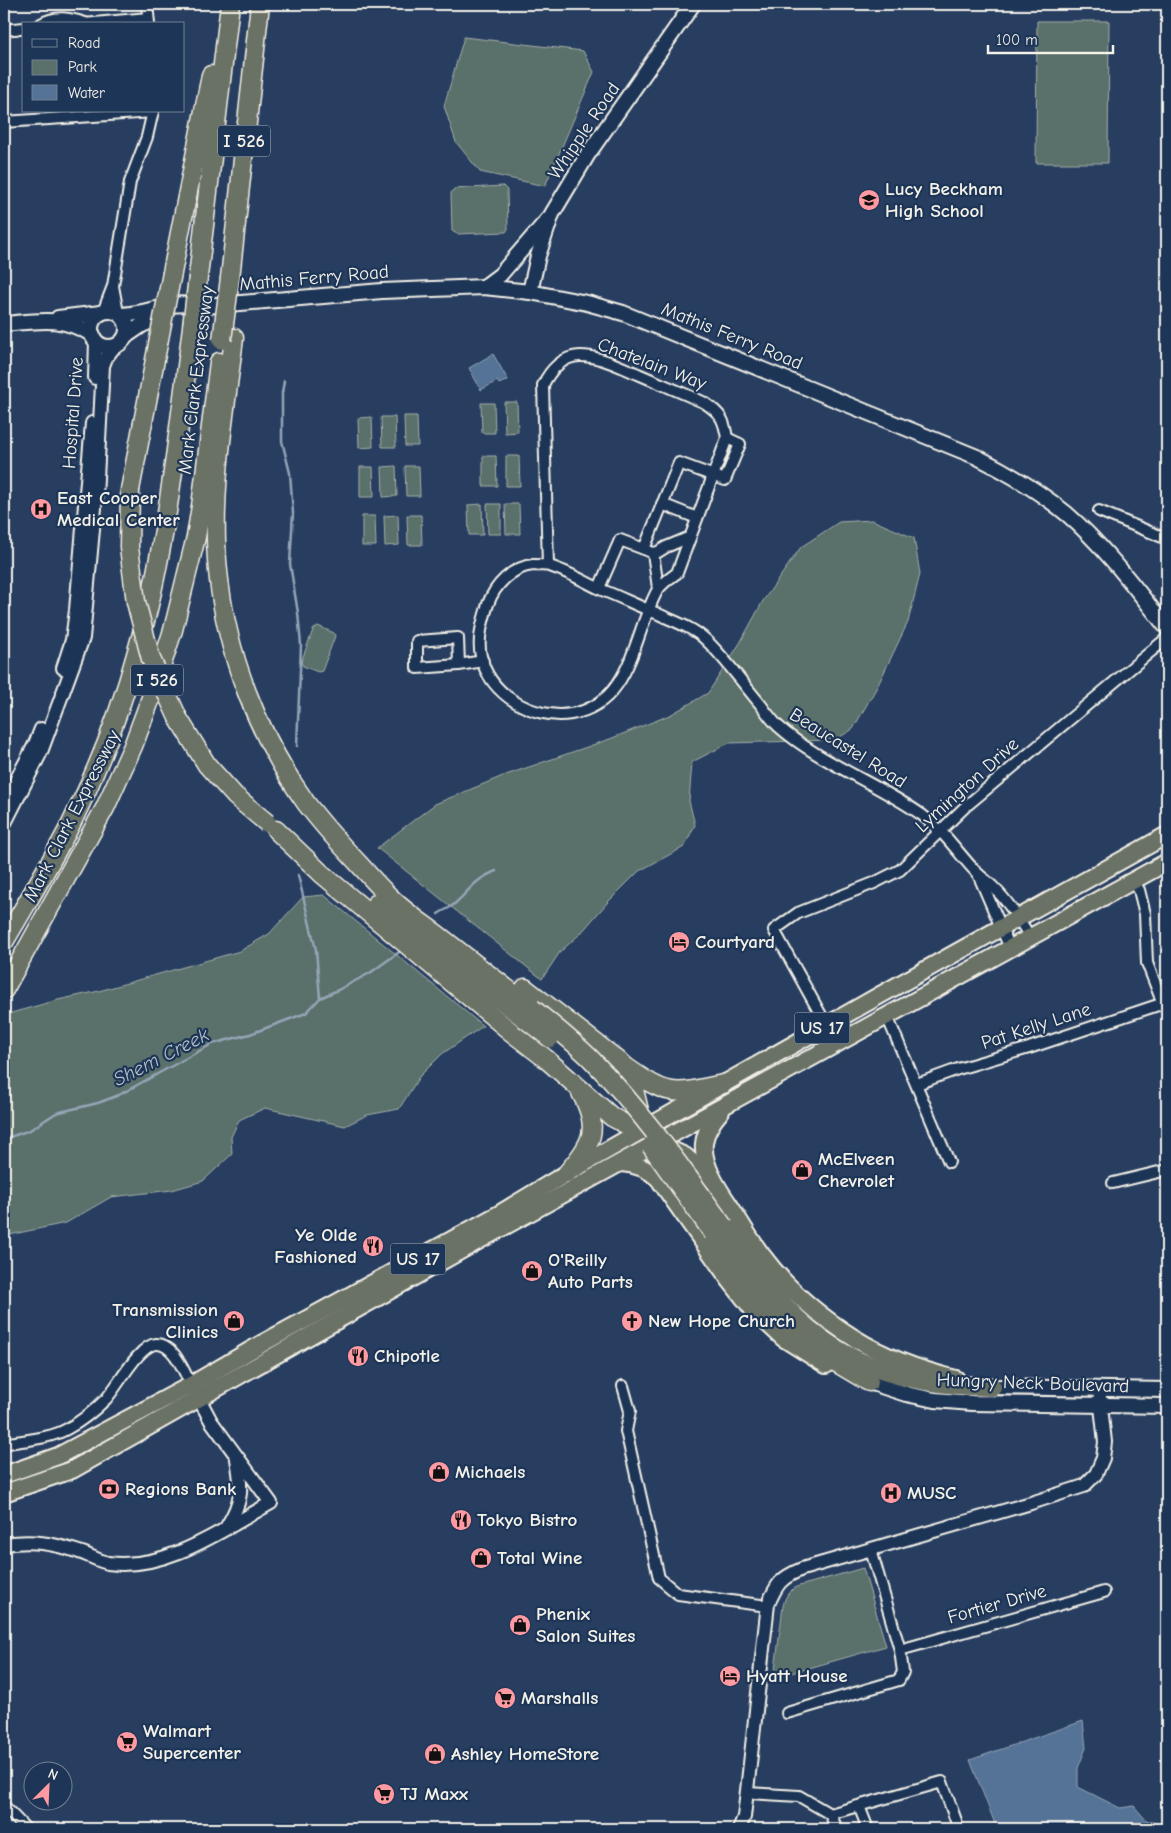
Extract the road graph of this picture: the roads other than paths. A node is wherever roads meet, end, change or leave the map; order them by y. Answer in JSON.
{"nodes":[{"id":1,"x":147,"y":4,"type":"edge"},
{"id":2,"x":225,"y":4,"type":"edge"},
{"id":3,"x":230,"y":4,"type":"edge"},
{"id":4,"x":260,"y":4,"type":"edge"},
{"id":5,"x":693,"y":4,"type":"edge"},
{"id":6,"x":148,"y":21,"type":"edge"},
{"id":7,"x":46,"y":22,"type":"edge"},
{"id":8,"x":79,"y":22,"type":"edge"},
{"id":9,"x":127,"y":22,"type":"edge"},
{"id":10,"x":22,"y":28,"type":"edge"},
{"id":11,"x":4,"y":30,"type":"edge"},
{"id":12,"x":153,"y":112,"type":"edge"},
{"id":13,"x":4,"y":122,"type":"edge"},
{"id":14,"x":552,"y":214,"type":"junction"},
{"id":15,"x":113,"y":286,"type":"junction"},
{"id":16,"x":484,"y":287,"type":"junction"},
{"id":17,"x":530,"y":292,"type":"junction"},
{"id":18,"x":205,"y":306,"type":"junction"},
{"id":19,"x":102,"y":312,"type":"junction"},
{"id":20,"x":119,"y":314,"type":"junction"},
{"id":21,"x":50,"y":320,"type":"junction"},
{"id":22,"x":4,"y":324,"type":"edge"},
{"id":23,"x":126,"y":336,"type":"junction"},
{"id":24,"x":94,"y":338,"type":"junction"},
{"id":25,"x":228,"y":339,"type":"junction"},
{"id":26,"x":115,"y":346,"type":"junction"},
{"id":27,"x":713,"y":476,"type":"junction"},
{"id":28,"x":662,"y":504,"type":"junction"},
{"id":29,"x":1099,"y":511,"type":"dead end"},
{"id":30,"x":697,"y":518,"type":"junction"},
{"id":31,"x":690,"y":537,"type":"junction"},
{"id":32,"x":1167,"y":539,"type":"edge"},
{"id":33,"x":648,"y":551,"type":"junction"},
{"id":34,"x":548,"y":565,"type":"junction"},
{"id":35,"x":599,"y":588,"type":"junction"},
{"id":36,"x":658,"y":588,"type":"junction"},
{"id":37,"x":650,"y":611,"type":"junction"},
{"id":38,"x":1167,"y":628,"type":"edge"},
{"id":39,"x":1167,"y":638,"type":"edge"},
{"id":40,"x":482,"y":661,"type":"junction"},
{"id":41,"x":459,"y":665,"type":"junction"},
{"id":42,"x":4,"y":803,"type":"edge"},
{"id":43,"x":4,"y":825,"type":"edge"},
{"id":44,"x":272,"y":827,"type":"junction"},
{"id":45,"x":940,"y":830,"type":"junction"},
{"id":46,"x":1167,"y":836,"type":"edge"},
{"id":47,"x":335,"y":838,"type":"junction"},
{"id":48,"x":1167,"y":862,"type":"edge"},
{"id":49,"x":977,"y":873,"type":"junction"},
{"id":50,"x":1133,"y":880,"type":"junction"},
{"id":51,"x":1018,"y":918,"type":"junction"},
{"id":52,"x":1000,"y":928,"type":"junction"},
{"id":53,"x":1030,"y":937,"type":"junction"},
{"id":54,"x":4,"y":942,"type":"edge"},
{"id":55,"x":1010,"y":948,"type":"junction"},
{"id":56,"x":4,"y":990,"type":"edge"},
{"id":57,"x":1165,"y":1003,"type":"edge"},
{"id":58,"x":528,"y":1013,"type":"junction"},
{"id":59,"x":887,"y":1016,"type":"junction"},
{"id":60,"x":826,"y":1026,"type":"junction"},
{"id":61,"x":624,"y":1065,"type":"junction"},
{"id":62,"x":723,"y":1084,"type":"junction"},
{"id":63,"x":917,"y":1084,"type":"junction"},
{"id":64,"x":578,"y":1088,"type":"junction"},
{"id":65,"x":727,"y":1105,"type":"junction"},
{"id":66,"x":644,"y":1130,"type":"junction"},
{"id":67,"x":656,"y":1144,"type":"junction"},
{"id":68,"x":949,"y":1162,"type":"dead end"},
{"id":69,"x":621,"y":1163,"type":"junction"},
{"id":70,"x":1167,"y":1170,"type":"edge"},
{"id":71,"x":567,"y":1173,"type":"junction"},
{"id":72,"x":714,"y":1182,"type":"junction"},
{"id":73,"x":1113,"y":1183,"type":"dead end"},
{"id":74,"x":666,"y":1188,"type":"junction"},
{"id":75,"x":719,"y":1230,"type":"junction"},
{"id":76,"x":870,"y":1382,"type":"junction"},
{"id":77,"x":623,"y":1386,"type":"dead end"},
{"id":78,"x":992,"y":1387,"type":"junction"},
{"id":79,"x":1099,"y":1389,"type":"junction"},
{"id":80,"x":1167,"y":1390,"type":"edge"},
{"id":81,"x":195,"y":1392,"type":"junction"},
{"id":82,"x":1102,"y":1406,"type":"junction"},
{"id":83,"x":1167,"y":1406,"type":"edge"},
{"id":84,"x":4,"y":1444,"type":"edge"},
{"id":85,"x":236,"y":1455,"type":"junction"},
{"id":86,"x":4,"y":1475,"type":"edge"},
{"id":87,"x":4,"y":1493,"type":"edge"},
{"id":88,"x":226,"y":1528,"type":"junction"},
{"id":89,"x":4,"y":1544,"type":"edge"},
{"id":90,"x":871,"y":1550,"type":"junction"},
{"id":91,"x":1104,"y":1592,"type":"dead end"},
{"id":92,"x":768,"y":1606,"type":"junction"},
{"id":93,"x":900,"y":1650,"type":"junction"},
{"id":94,"x":786,"y":1713,"type":"dead end"},
{"id":95,"x":747,"y":1793,"type":"junction"},
{"id":96,"x":4,"y":1806,"type":"edge"},
{"id":97,"x":858,"y":1806,"type":"junction"},
{"id":98,"x":830,"y":1814,"type":"junction"},
{"id":99,"x":26,"y":1829,"type":"edge"},
{"id":100,"x":738,"y":1829,"type":"edge"},
{"id":101,"x":837,"y":1829,"type":"edge"},
{"id":102,"x":868,"y":1829,"type":"edge"},
{"id":103,"x":959,"y":1829,"type":"edge"}],
"edges":[{"from":1,"to":6,"type":"street"},
{"from":2,"to":44,"type":"highway","bridge":true},
{"from":3,"to":54,"type":"highway","name":"Mark Clark Expressway","number":"I 526","bridge":true},
{"from":4,"to":25,"type":"highway","name":"Mark Clark Expressway","number":"I 526","bridge":true},
{"from":5,"to":14,"type":"main road","name":"Whipple Road"},
{"from":6,"to":9,"type":"street"},
{"from":7,"to":8,"type":"street"},
{"from":10,"to":11,"type":"street"},
{"from":12,"to":13,"type":"street"},
{"from":12,"to":15,"type":"street"},
{"from":14,"to":16,"type":"main road"},
{"from":14,"to":17,"type":"main road","name":"Whipple Road"},
{"from":15,"to":19,"type":"street"},
{"from":15,"to":20,"type":"street"},
{"from":16,"to":17,"type":"main road","name":"Mathis Ferry Road"},
{"from":16,"to":18,"type":"main road","name":"Mathis Ferry Road"},
{"from":17,"to":38,"type":"main road","name":"Mathis Ferry Road"},
{"from":18,"to":20,"type":"main road","name":"Mathis Ferry Road"},
{"from":18,"to":23,"type":"main road","name":"Mathis Ferry Road"},
{"from":19,"to":20,"type":"main road"},
{"from":19,"to":21,"type":"main road"},
{"from":19,"to":24,"type":"main road"},
{"from":20,"to":23,"type":"main road"},
{"from":21,"to":22,"type":"main road"},
{"from":21,"to":24,"type":"main road"},
{"from":23,"to":26,"type":"main road"},
{"from":24,"to":26,"type":"main road"},
{"from":24,"to":42,"type":"street","name":"Hospital Drive"},
{"from":25,"to":47,"type":"highway"},
{"from":25,"to":56,"type":"highway","name":"Mark Clark Expressway","number":"I 526"},
{"from":26,"to":43,"type":"street","name":"Hospital Drive"},
{"from":27,"to":28,"type":"street"},
{"from":27,"to":30,"type":"street","name":"Chatelain Way"},
{"from":27,"to":34,"type":"street","name":"Chatelain Way"},
{"from":28,"to":30,"type":"street"},
{"from":28,"to":33,"type":"street"},
{"from":29,"to":32,"type":"street"},
{"from":30,"to":31,"type":"street","name":"Chatelain Way"},
{"from":31,"to":33,"type":"street"},
{"from":31,"to":36,"type":"street","name":"Chatelain Way"},
{"from":33,"to":35,"type":"street"},
{"from":33,"to":36,"type":"street"},
{"from":34,"to":35,"type":"street","name":"Beaucastel Road"},
{"from":34,"to":40,"type":"street"},
{"from":35,"to":37,"type":"street","name":"Beaucastel Road"},
{"from":36,"to":37,"type":"street","name":"Chatelain Way"},
{"from":37,"to":40,"type":"street"},
{"from":37,"to":45,"type":"street","name":"Beaucastel Road"},
{"from":39,"to":45,"type":"street","name":"Lymington Drive"},
{"from":40,"to":41,"type":"street"},
{"from":41,"to":41,"type":"street"},
{"from":44,"to":58,"type":"highway"},
{"from":44,"to":64,"type":"highway"},
{"from":45,"to":49,"type":"street","name":"Beaucastel Road"},
{"from":45,"to":60,"type":"street","name":"Lymington Drive"},
{"from":46,"to":51,"type":"highway","number":"US 17"},
{"from":47,"to":58,"type":"highway"},
{"from":47,"to":61,"type":"highway"},
{"from":48,"to":50,"type":"highway","number":"US 17"},
{"from":49,"to":51,"type":"street","name":"Beaucastel Road"},
{"from":49,"to":52,"type":"street","name":"Beaucastel Road"},
{"from":50,"to":53,"type":"highway","number":"US 17"},
{"from":50,"to":57,"type":"street"},
{"from":51,"to":52,"type":"highway","number":"US 17"},
{"from":51,"to":53,"type":"street","name":"Beaucastel Road"},
{"from":52,"to":55,"type":"street","name":"Beaucastel Road"},
{"from":52,"to":60,"type":"highway","number":"US 17"},
{"from":53,"to":55,"type":"highway","number":"US 17"},
{"from":55,"to":59,"type":"highway","number":"US 17"},
{"from":57,"to":63,"type":"street","name":"Pat Kelly Lane"},
{"from":58,"to":75,"type":"highway","bridge":true},
{"from":59,"to":63,"type":"street"},
{"from":59,"to":65,"type":"highway","number":"US 17"},
{"from":60,"to":62,"type":"highway","number":"US 17"},
{"from":61,"to":62,"type":"highway"},
{"from":61,"to":66,"type":"highway"},
{"from":62,"to":66,"type":"highway","number":"US 17"},
{"from":63,"to":68,"type":"street"},
{"from":64,"to":66,"type":"highway"},
{"from":64,"to":71,"type":"highway"},
{"from":65,"to":67,"type":"highway","number":"US 17"},
{"from":65,"to":72,"type":"highway"},
{"from":66,"to":67,"type":"highway"},
{"from":66,"to":71,"type":"highway","number":"US 17"},
{"from":67,"to":69,"type":"highway","number":"US 17"},
{"from":67,"to":72,"type":"highway"},
{"from":67,"to":74,"type":"highway"},
{"from":69,"to":74,"type":"highway"},
{"from":69,"to":81,"type":"highway","number":"US 17"},
{"from":70,"to":73,"type":"street"},
{"from":71,"to":81,"type":"highway","number":"US 17"},
{"from":72,"to":78,"type":"highway"},
{"from":74,"to":76,"type":"highway"},
{"from":75,"to":76,"type":"highway"},
{"from":75,"to":78,"type":"highway"},
{"from":76,"to":82,"type":"main road","name":"Hungry Neck Boulevard"},
{"from":77,"to":92,"type":"street"},
{"from":78,"to":79,"type":"main road","name":"Hungry Neck Boulevard"},
{"from":79,"to":80,"type":"main road","name":"Hungry Neck Boulevard"},
{"from":79,"to":82,"type":"street"},
{"from":81,"to":84,"type":"street"},
{"from":81,"to":85,"type":"street"},
{"from":81,"to":86,"type":"highway","number":"US 17"},
{"from":81,"to":87,"type":"highway","number":"US 17"},
{"from":82,"to":83,"type":"main road","name":"Hungry Neck Boulevard"},
{"from":82,"to":90,"type":"street"},
{"from":85,"to":88,"type":"street"},
{"from":85,"to":88,"type":"street"},
{"from":88,"to":89,"type":"street"},
{"from":90,"to":92,"type":"street"},
{"from":90,"to":93,"type":"street"},
{"from":91,"to":93,"type":"street","name":"Fortier Drive"},
{"from":92,"to":95,"type":"street"},
{"from":93,"to":94,"type":"street"},
{"from":95,"to":98,"type":"street"},
{"from":95,"to":100,"type":"street"},
{"from":96,"to":99,"type":"street"},
{"from":97,"to":98,"type":"street"},
{"from":97,"to":102,"type":"street"},
{"from":97,"to":103,"type":"street"},
{"from":98,"to":101,"type":"street"}]}
